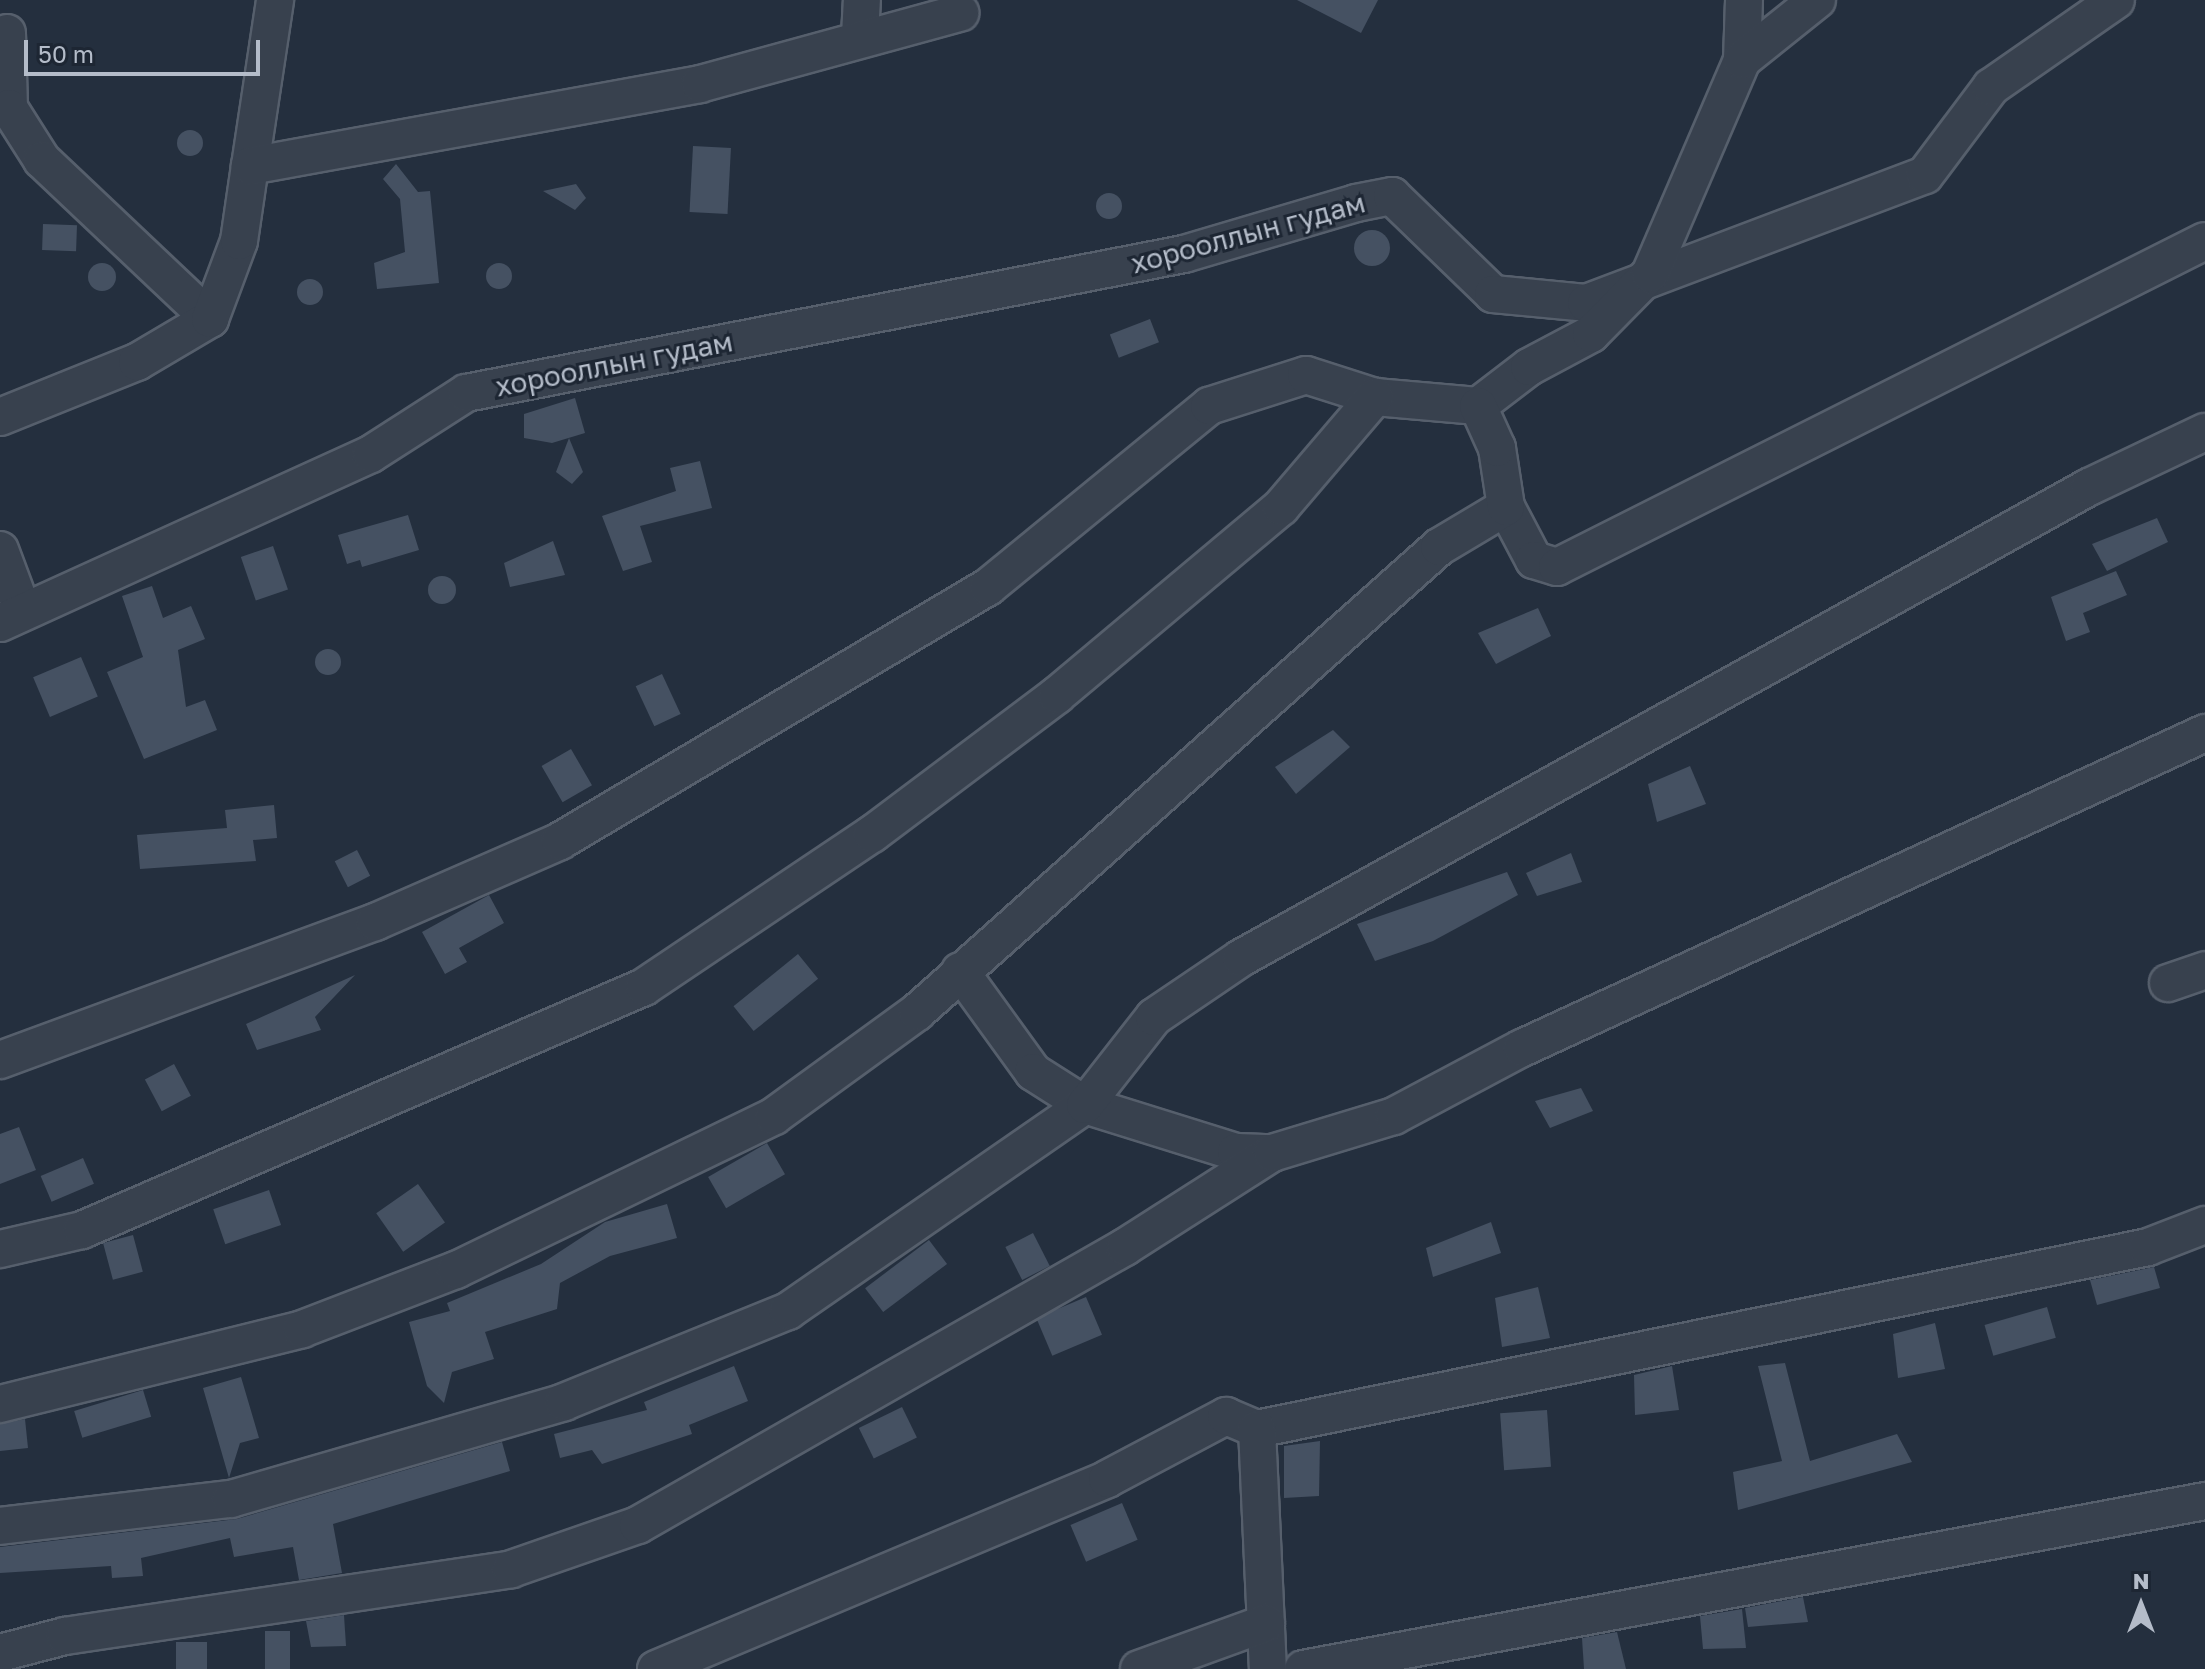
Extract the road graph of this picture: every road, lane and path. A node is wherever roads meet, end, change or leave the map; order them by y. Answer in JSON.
{"nodes":[{"id":1,"x":275,"y":0,"type":"edge"},
{"id":2,"x":862,"y":0,"type":"edge"},
{"id":3,"x":1744,"y":0,"type":"edge"},
{"id":4,"x":1817,"y":0,"type":"edge"},
{"id":5,"x":2116,"y":0,"type":"edge"},
{"id":6,"x":960,"y":13,"type":"dead end"},
{"id":7,"x":7,"y":33,"type":"dead end"},
{"id":8,"x":860,"y":36,"type":"junction"},
{"id":9,"x":1742,"y":60,"type":"junction"},
{"id":10,"x":250,"y":166,"type":"junction"},
{"id":11,"x":2205,"y":241,"type":"edge"},
{"id":12,"x":1650,"y":274,"type":"junction"},
{"id":13,"x":210,"y":319,"type":"junction"},
{"id":14,"x":1375,"y":397,"type":"junction"},
{"id":15,"x":1478,"y":406,"type":"junction"},
{"id":16,"x":0,"y":417,"type":"edge"},
{"id":17,"x":2205,"y":432,"type":"edge"},
{"id":18,"x":1506,"y":507,"type":"junction"},
{"id":19,"x":0,"y":550,"type":"edge"},
{"id":20,"x":11,"y":616,"type":"edge"},
{"id":21,"x":2205,"y":733,"type":"edge"},
{"id":22,"x":2205,"y":970,"type":"edge"},
{"id":23,"x":960,"y":971,"type":"junction"},
{"id":24,"x":2168,"y":983,"type":"dead end"},
{"id":25,"x":0,"y":1060,"type":"edge"},
{"id":26,"x":1085,"y":1105,"type":"junction"},
{"id":27,"x":1272,"y":1153,"type":"junction"},
{"id":28,"x":2205,"y":1225,"type":"edge"},
{"id":29,"x":0,"y":1249,"type":"edge"},
{"id":30,"x":0,"y":1404,"type":"edge"},
{"id":31,"x":1257,"y":1429,"type":"junction"},
{"id":32,"x":2205,"y":1501,"type":"edge"},
{"id":33,"x":0,"y":1526,"type":"edge"},
{"id":34,"x":1266,"y":1623,"type":"junction"},
{"id":35,"x":0,"y":1653,"type":"edge"},
{"id":36,"x":656,"y":1669,"type":"edge"},
{"id":37,"x":1139,"y":1669,"type":"edge"},
{"id":38,"x":1268,"y":1669,"type":"edge"},
{"id":39,"x":1303,"y":1669,"type":"edge"}],
"edges":[{"from":1,"to":10,"type":"street"},
{"from":2,"to":8,"type":"street"},
{"from":3,"to":9,"type":"street"},
{"from":4,"to":9,"type":"street"},
{"from":5,"to":12,"type":"street","name":"хорооллын гудам"},
{"from":6,"to":8,"type":"street"},
{"from":7,"to":13,"type":"street"},
{"from":8,"to":10,"type":"street"},
{"from":9,"to":12,"type":"street"},
{"from":10,"to":13,"type":"street"},
{"from":11,"to":18,"type":"street"},
{"from":12,"to":15,"type":"street"},
{"from":12,"to":20,"type":"street","name":"хорооллын гудам"},
{"from":13,"to":16,"type":"street"},
{"from":14,"to":15,"type":"street"},
{"from":14,"to":25,"type":"street"},
{"from":14,"to":29,"type":"street"},
{"from":15,"to":18,"type":"street"},
{"from":17,"to":26,"type":"street"},
{"from":18,"to":23,"type":"street"},
{"from":19,"to":20,"type":"street"},
{"from":21,"to":27,"type":"street"},
{"from":22,"to":24,"type":"street"},
{"from":23,"to":26,"type":"street"},
{"from":23,"to":30,"type":"street"},
{"from":26,"to":27,"type":"street"},
{"from":26,"to":33,"type":"street"},
{"from":27,"to":35,"type":"street"},
{"from":28,"to":31,"type":"street"},
{"from":31,"to":34,"type":"street"},
{"from":31,"to":36,"type":"street"},
{"from":32,"to":39,"type":"street"},
{"from":34,"to":37,"type":"street"},
{"from":34,"to":38,"type":"street"}]}
